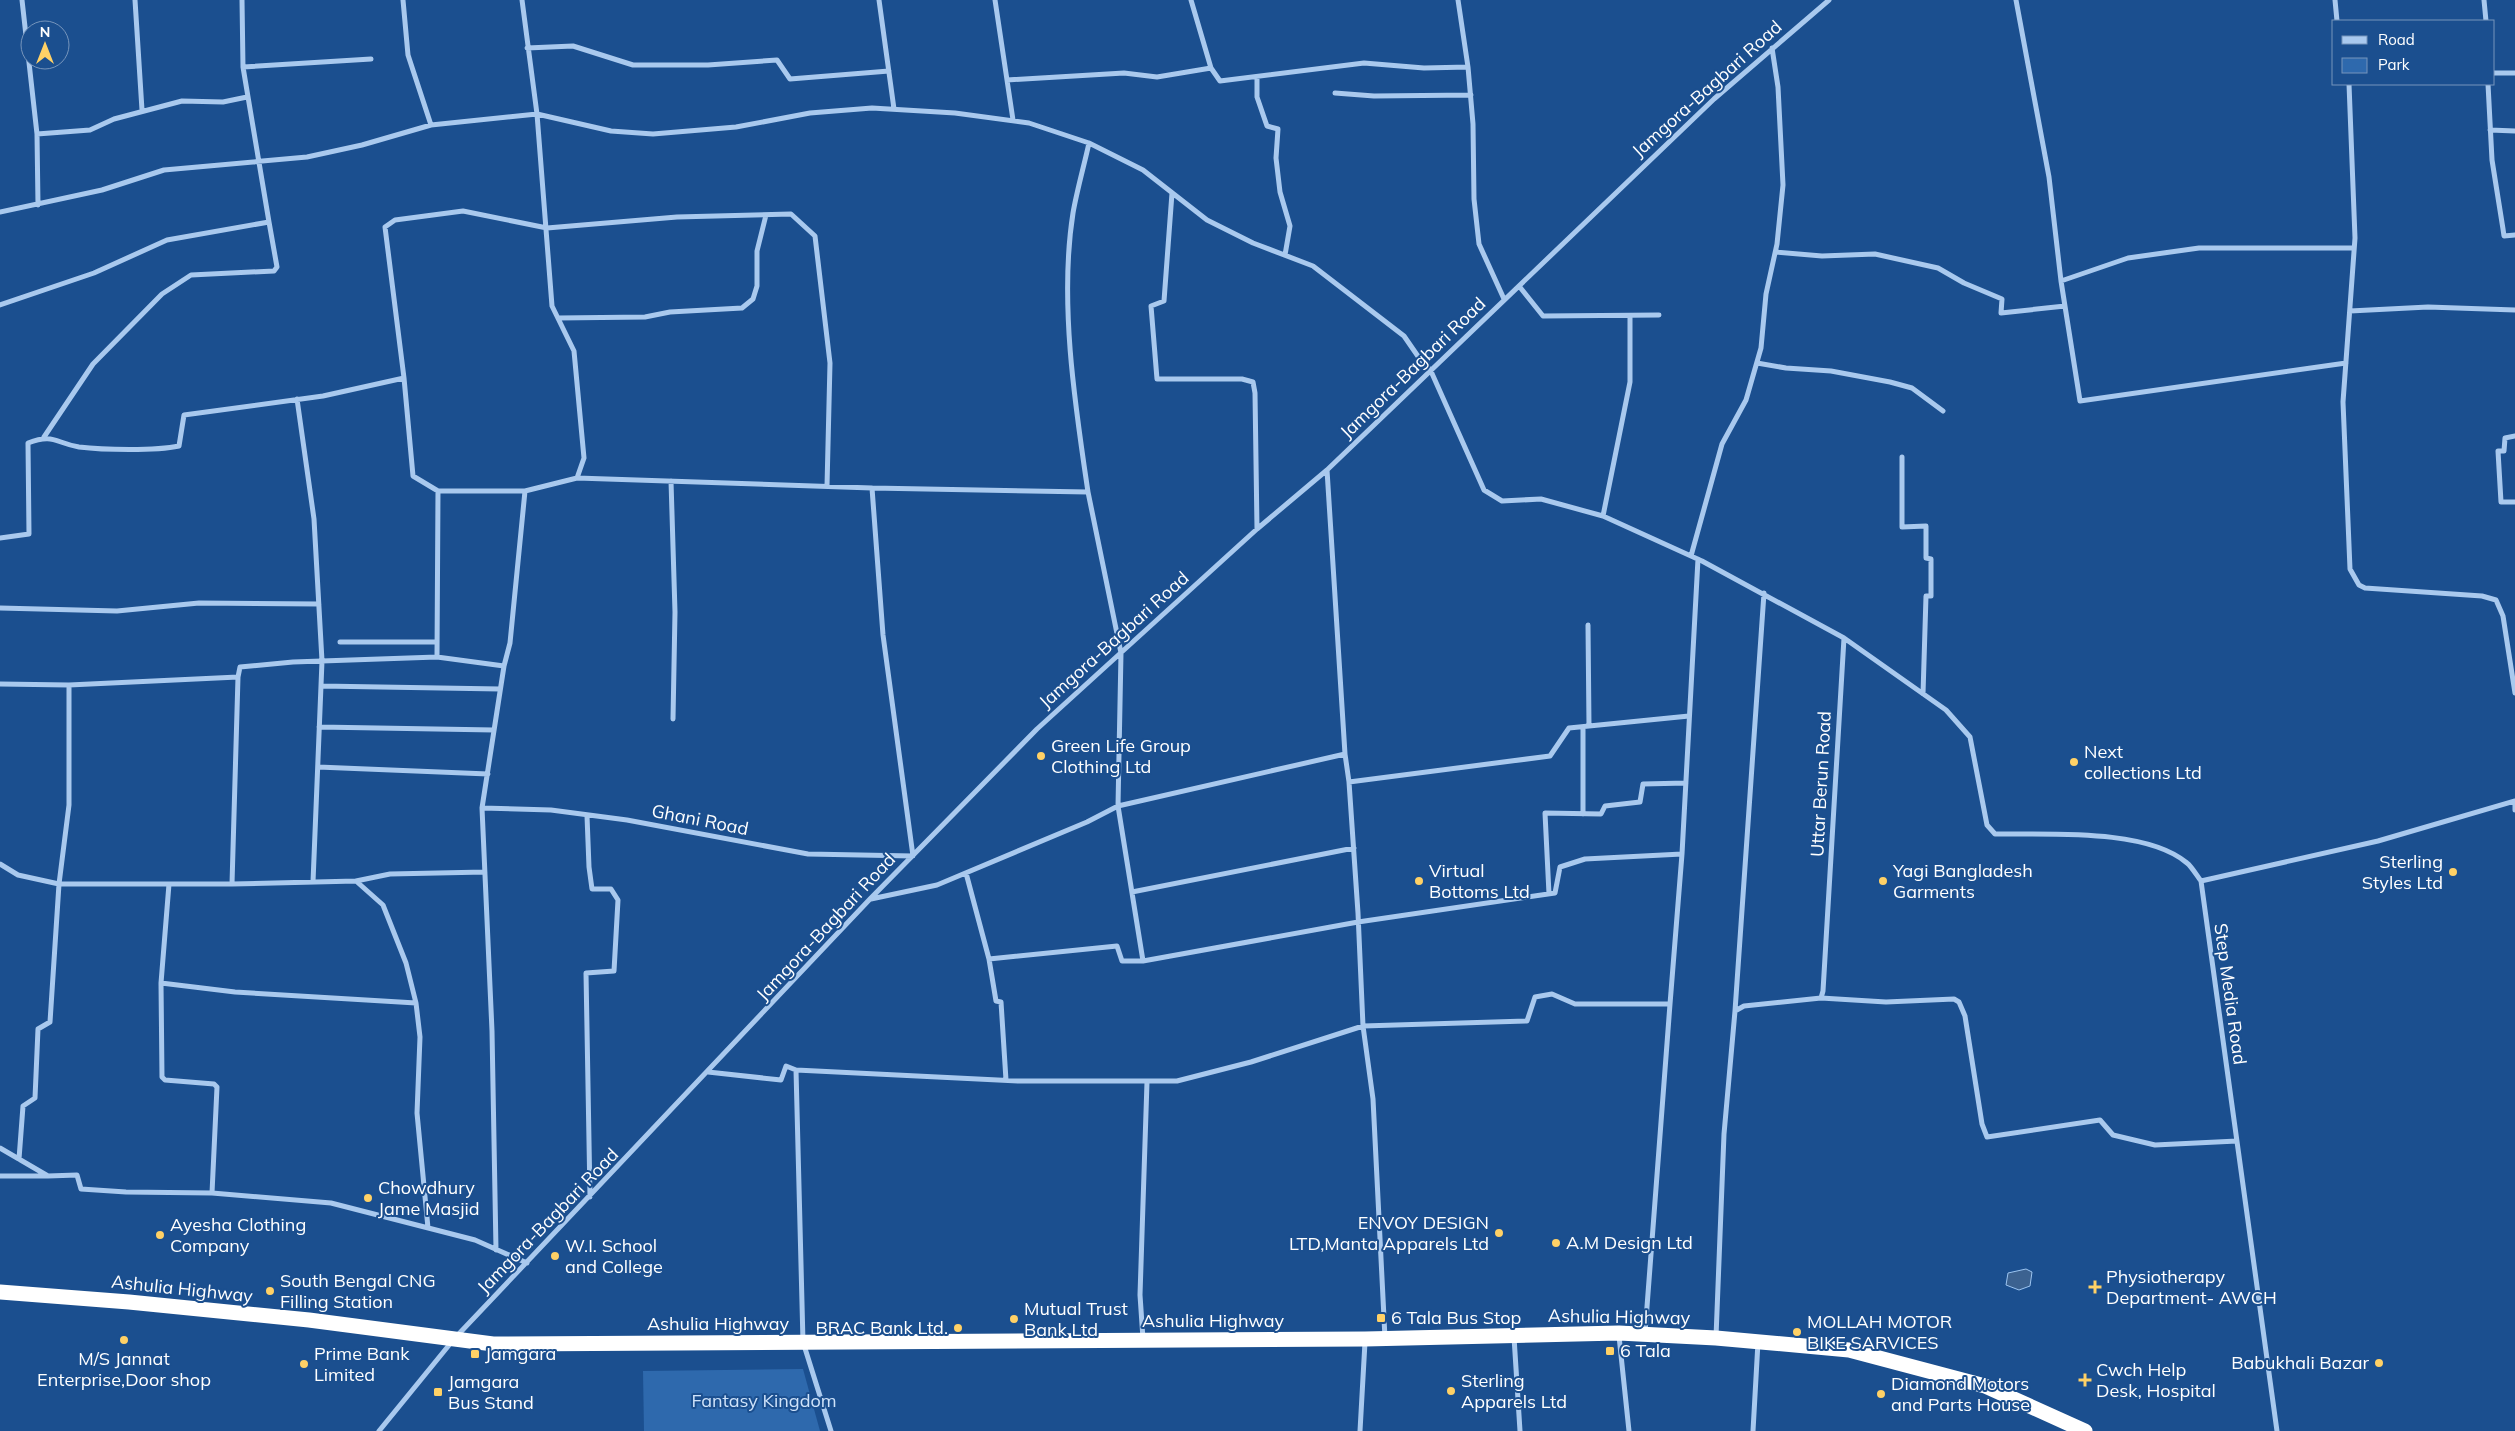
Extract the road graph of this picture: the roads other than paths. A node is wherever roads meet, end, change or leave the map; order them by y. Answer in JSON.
{"nodes":[{"id":1,"x":22,"y":0,"type":"edge"},
{"id":2,"x":135,"y":0,"type":"edge"},
{"id":3,"x":242,"y":0,"type":"edge"},
{"id":4,"x":403,"y":0,"type":"edge"},
{"id":5,"x":522,"y":0,"type":"edge"},
{"id":6,"x":879,"y":0,"type":"edge"},
{"id":7,"x":995,"y":0,"type":"edge"},
{"id":8,"x":1191,"y":0,"type":"edge"},
{"id":9,"x":1458,"y":0,"type":"edge"},
{"id":10,"x":1828,"y":0,"type":"edge"},
{"id":11,"x":2016,"y":0,"type":"edge"},
{"id":12,"x":2335,"y":0,"type":"edge"},
{"id":13,"x":2484,"y":0,"type":"edge"},
{"id":14,"x":2337,"y":20,"type":"edge"},
{"id":15,"x":2486,"y":20,"type":"edge"},
{"id":16,"x":527,"y":48,"type":"junction"},
{"id":17,"x":1772,"y":48,"type":"junction"},
{"id":18,"x":371,"y":59,"type":"dead end"},
{"id":19,"x":243,"y":67,"type":"junction"},
{"id":20,"x":1468,"y":67,"type":"junction"},
{"id":21,"x":1211,"y":68,"type":"junction"},
{"id":22,"x":889,"y":71,"type":"junction"},
{"id":23,"x":2495,"y":73,"type":"edge"},
{"id":24,"x":2515,"y":73,"type":"edge"},
{"id":25,"x":1257,"y":77,"type":"junction"},
{"id":26,"x":1007,"y":80,"type":"junction"},
{"id":27,"x":2349,"y":85,"type":"edge"},
{"id":28,"x":2488,"y":85,"type":"edge"},
{"id":29,"x":1335,"y":93,"type":"dead end"},
{"id":30,"x":1471,"y":95,"type":"junction"},
{"id":31,"x":247,"y":97,"type":"junction"},
{"id":32,"x":894,"y":109,"type":"junction"},
{"id":33,"x":142,"y":110,"type":"junction"},
{"id":34,"x":537,"y":114,"type":"junction"},
{"id":35,"x":1013,"y":120,"type":"junction"},
{"id":36,"x":431,"y":125,"type":"junction"},
{"id":37,"x":2490,"y":130,"type":"junction"},
{"id":38,"x":2515,"y":131,"type":"edge"},
{"id":39,"x":36,"y":134,"type":"junction"},
{"id":40,"x":1089,"y":143,"type":"junction"},
{"id":41,"x":258,"y":160,"type":"junction"},
{"id":42,"x":1172,"y":193,"type":"junction"},
{"id":43,"x":38,"y":205,"type":"junction"},
{"id":44,"x":0,"y":212,"type":"edge"},
{"id":45,"x":766,"y":214,"type":"junction"},
{"id":46,"x":269,"y":222,"type":"junction"},
{"id":47,"x":547,"y":228,"type":"junction"},
{"id":48,"x":2515,"y":235,"type":"edge"},
{"id":49,"x":2354,"y":248,"type":"junction"},
{"id":50,"x":1776,"y":252,"type":"junction"},
{"id":51,"x":1285,"y":255,"type":"junction"},
{"id":52,"x":2061,"y":281,"type":"junction"},
{"id":53,"x":1519,"y":286,"type":"junction"},
{"id":54,"x":1504,"y":299,"type":"junction"},
{"id":55,"x":0,"y":305,"type":"edge"},
{"id":56,"x":2065,"y":306,"type":"junction"},
{"id":57,"x":2515,"y":310,"type":"edge"},
{"id":58,"x":2350,"y":311,"type":"junction"},
{"id":59,"x":1659,"y":315,"type":"dead end"},
{"id":60,"x":1630,"y":316,"type":"junction"},
{"id":61,"x":558,"y":318,"type":"junction"},
{"id":62,"x":1757,"y":363,"type":"junction"},
{"id":63,"x":2346,"y":363,"type":"junction"},
{"id":64,"x":1430,"y":369,"type":"junction"},
{"id":65,"x":404,"y":378,"type":"junction"},
{"id":66,"x":297,"y":399,"type":"junction"},
{"id":67,"x":1943,"y":411,"type":"dead end"},
{"id":68,"x":2515,"y":436,"type":"edge"},
{"id":69,"x":44,"y":437,"type":"junction"},
{"id":70,"x":1902,"y":458,"type":"dead end"},
{"id":71,"x":1327,"y":470,"type":"junction"},
{"id":72,"x":577,"y":478,"type":"junction"},
{"id":73,"x":671,"y":481,"type":"junction"},
{"id":74,"x":828,"y":486,"type":"junction"},
{"id":75,"x":872,"y":488,"type":"junction"},
{"id":76,"x":438,"y":490,"type":"junction"},
{"id":77,"x":525,"y":492,"type":"junction"},
{"id":78,"x":1088,"y":492,"type":"junction"},
{"id":79,"x":2515,"y":502,"type":"edge"},
{"id":80,"x":1603,"y":516,"type":"junction"},
{"id":81,"x":1257,"y":529,"type":"junction"},
{"id":82,"x":0,"y":538,"type":"edge"},
{"id":83,"x":1691,"y":556,"type":"junction"},
{"id":84,"x":1698,"y":559,"type":"junction"},
{"id":85,"x":1764,"y":593,"type":"junction"},
{"id":86,"x":319,"y":604,"type":"junction"},
{"id":87,"x":0,"y":608,"type":"edge"},
{"id":88,"x":1588,"y":625,"type":"dead end"},
{"id":89,"x":1844,"y":638,"type":"junction"},
{"id":90,"x":340,"y":642,"type":"dead end"},
{"id":91,"x":437,"y":642,"type":"junction"},
{"id":92,"x":1121,"y":653,"type":"junction"},
{"id":93,"x":437,"y":657,"type":"junction"},
{"id":94,"x":322,"y":661,"type":"junction"},
{"id":95,"x":504,"y":666,"type":"junction"},
{"id":96,"x":238,"y":677,"type":"junction"},
{"id":97,"x":0,"y":684,"type":"edge"},
{"id":98,"x":69,"y":686,"type":"junction"},
{"id":99,"x":321,"y":686,"type":"junction"},
{"id":100,"x":500,"y":689,"type":"junction"},
{"id":101,"x":2515,"y":693,"type":"edge"},
{"id":102,"x":1923,"y":694,"type":"junction"},
{"id":103,"x":1690,"y":716,"type":"junction"},
{"id":104,"x":673,"y":719,"type":"dead end"},
{"id":105,"x":1589,"y":726,"type":"junction"},
{"id":106,"x":319,"y":727,"type":"junction"},
{"id":107,"x":1583,"y":727,"type":"junction"},
{"id":108,"x":494,"y":730,"type":"junction"},
{"id":109,"x":1345,"y":754,"type":"junction"},
{"id":110,"x":318,"y":767,"type":"junction"},
{"id":111,"x":488,"y":774,"type":"junction"},
{"id":112,"x":1349,"y":782,"type":"junction"},
{"id":113,"x":1686,"y":783,"type":"junction"},
{"id":114,"x":2515,"y":801,"type":"edge"},
{"id":115,"x":1118,"y":806,"type":"junction"},
{"id":116,"x":482,"y":808,"type":"junction"},
{"id":117,"x":2515,"y":810,"type":"edge"},
{"id":118,"x":1582,"y":814,"type":"junction"},
{"id":119,"x":587,"y":816,"type":"junction"},
{"id":120,"x":1354,"y":848,"type":"junction"},
{"id":121,"x":1682,"y":854,"type":"junction"},
{"id":122,"x":913,"y":856,"type":"junction"},
{"id":123,"x":0,"y":864,"type":"edge"},
{"id":124,"x":485,"y":872,"type":"junction"},
{"id":125,"x":966,"y":873,"type":"junction"},
{"id":126,"x":356,"y":881,"type":"junction"},
{"id":127,"x":2201,"y":881,"type":"junction"},
{"id":128,"x":313,"y":882,"type":"junction"},
{"id":129,"x":59,"y":884,"type":"junction"},
{"id":130,"x":170,"y":884,"type":"junction"},
{"id":131,"x":232,"y":884,"type":"junction"},
{"id":132,"x":1132,"y":892,"type":"junction"},
{"id":133,"x":1549,"y":894,"type":"junction"},
{"id":134,"x":870,"y":899,"type":"junction"},
{"id":135,"x":1358,"y":922,"type":"junction"},
{"id":136,"x":989,"y":958,"type":"junction"},
{"id":137,"x":1143,"y":960,"type":"junction"},
{"id":138,"x":161,"y":983,"type":"junction"},
{"id":139,"x":1822,"y":998,"type":"junction"},
{"id":140,"x":416,"y":1003,"type":"junction"},
{"id":141,"x":1670,"y":1004,"type":"junction"},
{"id":142,"x":1734,"y":1011,"type":"junction"},
{"id":143,"x":1363,"y":1026,"type":"junction"},
{"id":144,"x":796,"y":1070,"type":"junction"},
{"id":145,"x":708,"y":1072,"type":"junction"},
{"id":146,"x":1006,"y":1080,"type":"junction"},
{"id":147,"x":1147,"y":1082,"type":"junction"},
{"id":148,"x":2237,"y":1141,"type":"junction"},
{"id":149,"x":0,"y":1148,"type":"edge"},
{"id":150,"x":19,"y":1159,"type":"junction"},
{"id":151,"x":0,"y":1176,"type":"edge"},
{"id":152,"x":48,"y":1176,"type":"junction"},
{"id":153,"x":212,"y":1193,"type":"junction"},
{"id":154,"x":590,"y":1197,"type":"junction"},
{"id":155,"x":428,"y":1228,"type":"junction"},
{"id":156,"x":496,"y":1250,"type":"junction"},
{"id":157,"x":527,"y":1263,"type":"junction"},
{"id":158,"x":0,"y":1292,"type":"edge"},
{"id":159,"x":1619,"y":1333,"type":"junction"},
{"id":160,"x":1514,"y":1334,"type":"junction"},
{"id":161,"x":1645,"y":1335,"type":"junction"},
{"id":162,"x":1716,"y":1338,"type":"junction"},
{"id":163,"x":454,"y":1339,"type":"junction"},
{"id":164,"x":1365,"y":1339,"type":"junction"},
{"id":165,"x":1385,"y":1339,"type":"junction"},
{"id":166,"x":1144,"y":1340,"type":"junction"},
{"id":167,"x":802,"y":1342,"type":"junction"},
{"id":168,"x":1758,"y":1342,"type":"junction"},
{"id":169,"x":379,"y":1431,"type":"edge"},
{"id":170,"x":831,"y":1431,"type":"edge"},
{"id":171,"x":1360,"y":1431,"type":"edge"},
{"id":172,"x":1520,"y":1431,"type":"edge"},
{"id":173,"x":1629,"y":1431,"type":"edge"},
{"id":174,"x":1754,"y":1431,"type":"edge"},
{"id":175,"x":2084,"y":1431,"type":"edge"},
{"id":176,"x":2277,"y":1431,"type":"edge"}],
"edges":[{"from":1,"to":39,"type":"street"},
{"from":2,"to":33,"type":"street"},
{"from":3,"to":19,"type":"street"},
{"from":4,"to":36,"type":"street"},
{"from":5,"to":16,"type":"street"},
{"from":6,"to":22,"type":"street"},
{"from":7,"to":26,"type":"street"},
{"from":8,"to":21,"type":"street"},
{"from":9,"to":20,"type":"street"},
{"from":10,"to":17,"type":"street","name":"Jamgora-Bagbari Road"},
{"from":11,"to":52,"type":"street"},
{"from":12,"to":14,"type":"street"},
{"from":13,"to":15,"type":"street"},
{"from":16,"to":22,"type":"street"},
{"from":16,"to":34,"type":"street"},
{"from":17,"to":50,"type":"street"},
{"from":17,"to":53,"type":"street","name":"Jamgora-Bagbari Road"},
{"from":18,"to":19,"type":"street"},
{"from":19,"to":31,"type":"street"},
{"from":20,"to":25,"type":"street"},
{"from":20,"to":30,"type":"street"},
{"from":21,"to":25,"type":"street"},
{"from":21,"to":26,"type":"street"},
{"from":22,"to":32,"type":"street"},
{"from":23,"to":24,"type":"street"},
{"from":25,"to":51,"type":"street"},
{"from":26,"to":35,"type":"street"},
{"from":27,"to":49,"type":"street"},
{"from":28,"to":37,"type":"street"},
{"from":29,"to":30,"type":"street"},
{"from":30,"to":54,"type":"street"},
{"from":31,"to":33,"type":"street"},
{"from":31,"to":41,"type":"street"},
{"from":32,"to":34,"type":"street"},
{"from":32,"to":35,"type":"street"},
{"from":33,"to":39,"type":"street"},
{"from":34,"to":36,"type":"street"},
{"from":34,"to":47,"type":"street"},
{"from":35,"to":40,"type":"street"},
{"from":36,"to":41,"type":"street"},
{"from":37,"to":38,"type":"street"},
{"from":37,"to":48,"type":"street"},
{"from":39,"to":43,"type":"street"},
{"from":40,"to":42,"type":"street"},
{"from":40,"to":78,"type":"street"},
{"from":41,"to":43,"type":"street"},
{"from":41,"to":46,"type":"street"},
{"from":42,"to":51,"type":"street"},
{"from":42,"to":81,"type":"street"},
{"from":43,"to":44,"type":"street"},
{"from":45,"to":47,"type":"street"},
{"from":45,"to":61,"type":"street"},
{"from":45,"to":74,"type":"street"},
{"from":46,"to":55,"type":"street"},
{"from":46,"to":69,"type":"street"},
{"from":47,"to":61,"type":"street"},
{"from":47,"to":65,"type":"street"},
{"from":49,"to":52,"type":"street"},
{"from":49,"to":58,"type":"street"},
{"from":50,"to":56,"type":"street"},
{"from":50,"to":62,"type":"street"},
{"from":51,"to":64,"type":"street"},
{"from":52,"to":56,"type":"street"},
{"from":53,"to":54,"type":"street","name":"Jamgora-Bagbari Road"},
{"from":53,"to":60,"type":"street"},
{"from":54,"to":64,"type":"street","name":"Jamgora-Bagbari Road"},
{"from":56,"to":63,"type":"street"},
{"from":57,"to":58,"type":"street"},
{"from":58,"to":63,"type":"street"},
{"from":59,"to":60,"type":"street"},
{"from":60,"to":80,"type":"street"},
{"from":61,"to":72,"type":"street"},
{"from":62,"to":67,"type":"street"},
{"from":62,"to":83,"type":"street"},
{"from":63,"to":101,"type":"street"},
{"from":64,"to":71,"type":"street","name":"Jamgora-Bagbari Road"},
{"from":64,"to":80,"type":"street"},
{"from":65,"to":66,"type":"street"},
{"from":65,"to":76,"type":"street"},
{"from":66,"to":69,"type":"street"},
{"from":66,"to":86,"type":"street"},
{"from":68,"to":79,"type":"street"},
{"from":69,"to":82,"type":"street"},
{"from":70,"to":102,"type":"street"},
{"from":71,"to":81,"type":"street","name":"Jamgora-Bagbari Road"},
{"from":71,"to":109,"type":"street"},
{"from":72,"to":73,"type":"street"},
{"from":72,"to":77,"type":"street"},
{"from":73,"to":74,"type":"street"},
{"from":73,"to":104,"type":"street"},
{"from":74,"to":75,"type":"street"},
{"from":75,"to":78,"type":"street"},
{"from":75,"to":122,"type":"street"},
{"from":76,"to":77,"type":"street"},
{"from":76,"to":91,"type":"street"},
{"from":77,"to":95,"type":"street"},
{"from":78,"to":92,"type":"street"},
{"from":80,"to":83,"type":"street"},
{"from":81,"to":92,"type":"street","name":"Jamgora-Bagbari Road"},
{"from":83,"to":84,"type":"street"},
{"from":84,"to":85,"type":"street"},
{"from":84,"to":103,"type":"street"},
{"from":85,"to":89,"type":"street"},
{"from":85,"to":142,"type":"street"},
{"from":86,"to":87,"type":"street"},
{"from":86,"to":94,"type":"street"},
{"from":88,"to":105,"type":"street"},
{"from":89,"to":102,"type":"street"},
{"from":89,"to":139,"type":"street","name":"Uttar Berun Road"},
{"from":90,"to":91,"type":"street"},
{"from":91,"to":93,"type":"street"},
{"from":92,"to":115,"type":"street"},
{"from":92,"to":122,"type":"street","name":"Jamgora-Bagbari Road"},
{"from":93,"to":94,"type":"street"},
{"from":93,"to":95,"type":"street"},
{"from":94,"to":96,"type":"street"},
{"from":94,"to":99,"type":"street"},
{"from":95,"to":100,"type":"street"},
{"from":96,"to":98,"type":"street"},
{"from":96,"to":131,"type":"street"},
{"from":97,"to":98,"type":"street"},
{"from":98,"to":129,"type":"street"},
{"from":99,"to":100,"type":"street"},
{"from":99,"to":106,"type":"street"},
{"from":100,"to":108,"type":"street"},
{"from":102,"to":127,"type":"street"},
{"from":103,"to":105,"type":"street"},
{"from":103,"to":113,"type":"street"},
{"from":105,"to":107,"type":"street"},
{"from":106,"to":108,"type":"street"},
{"from":106,"to":110,"type":"street"},
{"from":107,"to":112,"type":"street"},
{"from":107,"to":118,"type":"street"},
{"from":108,"to":111,"type":"street"},
{"from":109,"to":112,"type":"street"},
{"from":109,"to":115,"type":"street"},
{"from":110,"to":111,"type":"street"},
{"from":110,"to":128,"type":"street"},
{"from":111,"to":116,"type":"street"},
{"from":112,"to":120,"type":"street"},
{"from":113,"to":118,"type":"street"},
{"from":113,"to":121,"type":"street"},
{"from":114,"to":117,"type":"street"},
{"from":114,"to":127,"type":"street"},
{"from":115,"to":125,"type":"street"},
{"from":115,"to":132,"type":"street"},
{"from":116,"to":119,"type":"street","name":"Ghani Road"},
{"from":116,"to":124,"type":"street"},
{"from":118,"to":133,"type":"street"},
{"from":119,"to":122,"type":"street","name":"Ghani Road"},
{"from":119,"to":154,"type":"street"},
{"from":120,"to":132,"type":"street"},
{"from":120,"to":135,"type":"street"},
{"from":121,"to":133,"type":"street"},
{"from":121,"to":141,"type":"street"},
{"from":122,"to":134,"type":"street","name":"Jamgora-Bagbari Road"},
{"from":123,"to":129,"type":"street"},
{"from":124,"to":126,"type":"street"},
{"from":124,"to":156,"type":"street"},
{"from":125,"to":134,"type":"street"},
{"from":125,"to":136,"type":"street"},
{"from":126,"to":128,"type":"street"},
{"from":126,"to":140,"type":"street"},
{"from":127,"to":148,"type":"street","name":"Step Media Road"},
{"from":128,"to":131,"type":"street"},
{"from":129,"to":130,"type":"street"},
{"from":129,"to":150,"type":"street"},
{"from":130,"to":131,"type":"street"},
{"from":130,"to":138,"type":"street"},
{"from":132,"to":137,"type":"street"},
{"from":133,"to":135,"type":"street"},
{"from":134,"to":145,"type":"street","name":"Jamgora-Bagbari Road"},
{"from":135,"to":137,"type":"street"},
{"from":135,"to":143,"type":"street"},
{"from":136,"to":137,"type":"street"},
{"from":136,"to":146,"type":"street"},
{"from":138,"to":140,"type":"street"},
{"from":138,"to":153,"type":"street"},
{"from":139,"to":142,"type":"street"},
{"from":139,"to":148,"type":"street"},
{"from":140,"to":155,"type":"street"},
{"from":141,"to":143,"type":"street"},
{"from":141,"to":161,"type":"street"},
{"from":142,"to":162,"type":"street"},
{"from":143,"to":147,"type":"street"},
{"from":143,"to":165,"type":"street"},
{"from":144,"to":145,"type":"street"},
{"from":144,"to":146,"type":"street"},
{"from":144,"to":167,"type":"street"},
{"from":145,"to":154,"type":"street","name":"Jamgora-Bagbari Road"},
{"from":146,"to":147,"type":"street"},
{"from":147,"to":166,"type":"street"},
{"from":148,"to":176,"type":"street","name":"Step Media Road"},
{"from":149,"to":150,"type":"street"},
{"from":150,"to":152,"type":"street"},
{"from":151,"to":152,"type":"street"},
{"from":152,"to":153,"type":"street"},
{"from":153,"to":155,"type":"street"},
{"from":154,"to":157,"type":"street","name":"Jamgora-Bagbari Road"},
{"from":155,"to":156,"type":"street"},
{"from":156,"to":157,"type":"street"},
{"from":157,"to":163,"type":"street","name":"Jamgora-Bagbari Road"},
{"from":158,"to":163,"type":"highway","name":"Ashulia Highway"},
{"from":159,"to":160,"type":"highway","name":"Ashulia Highway"},
{"from":159,"to":161,"type":"highway","name":"Ashulia Highway"},
{"from":159,"to":173,"type":"street"},
{"from":160,"to":165,"type":"highway","name":"Ashulia Highway"},
{"from":160,"to":172,"type":"street"},
{"from":161,"to":162,"type":"highway","name":"Ashulia Highway"},
{"from":162,"to":168,"type":"highway","name":"Ashulia Highway"},
{"from":163,"to":167,"type":"highway","name":"Ashulia Highway"},
{"from":163,"to":169,"type":"street","name":"Jamgora-Bagbari Road"},
{"from":164,"to":165,"type":"highway","name":"Ashulia Highway"},
{"from":164,"to":166,"type":"highway","name":"Ashulia Highway"},
{"from":164,"to":171,"type":"street"},
{"from":166,"to":167,"type":"highway","name":"Ashulia Highway"},
{"from":167,"to":170,"type":"street"},
{"from":168,"to":174,"type":"street"},
{"from":168,"to":175,"type":"highway","name":"Ashulia Highway"}]}
